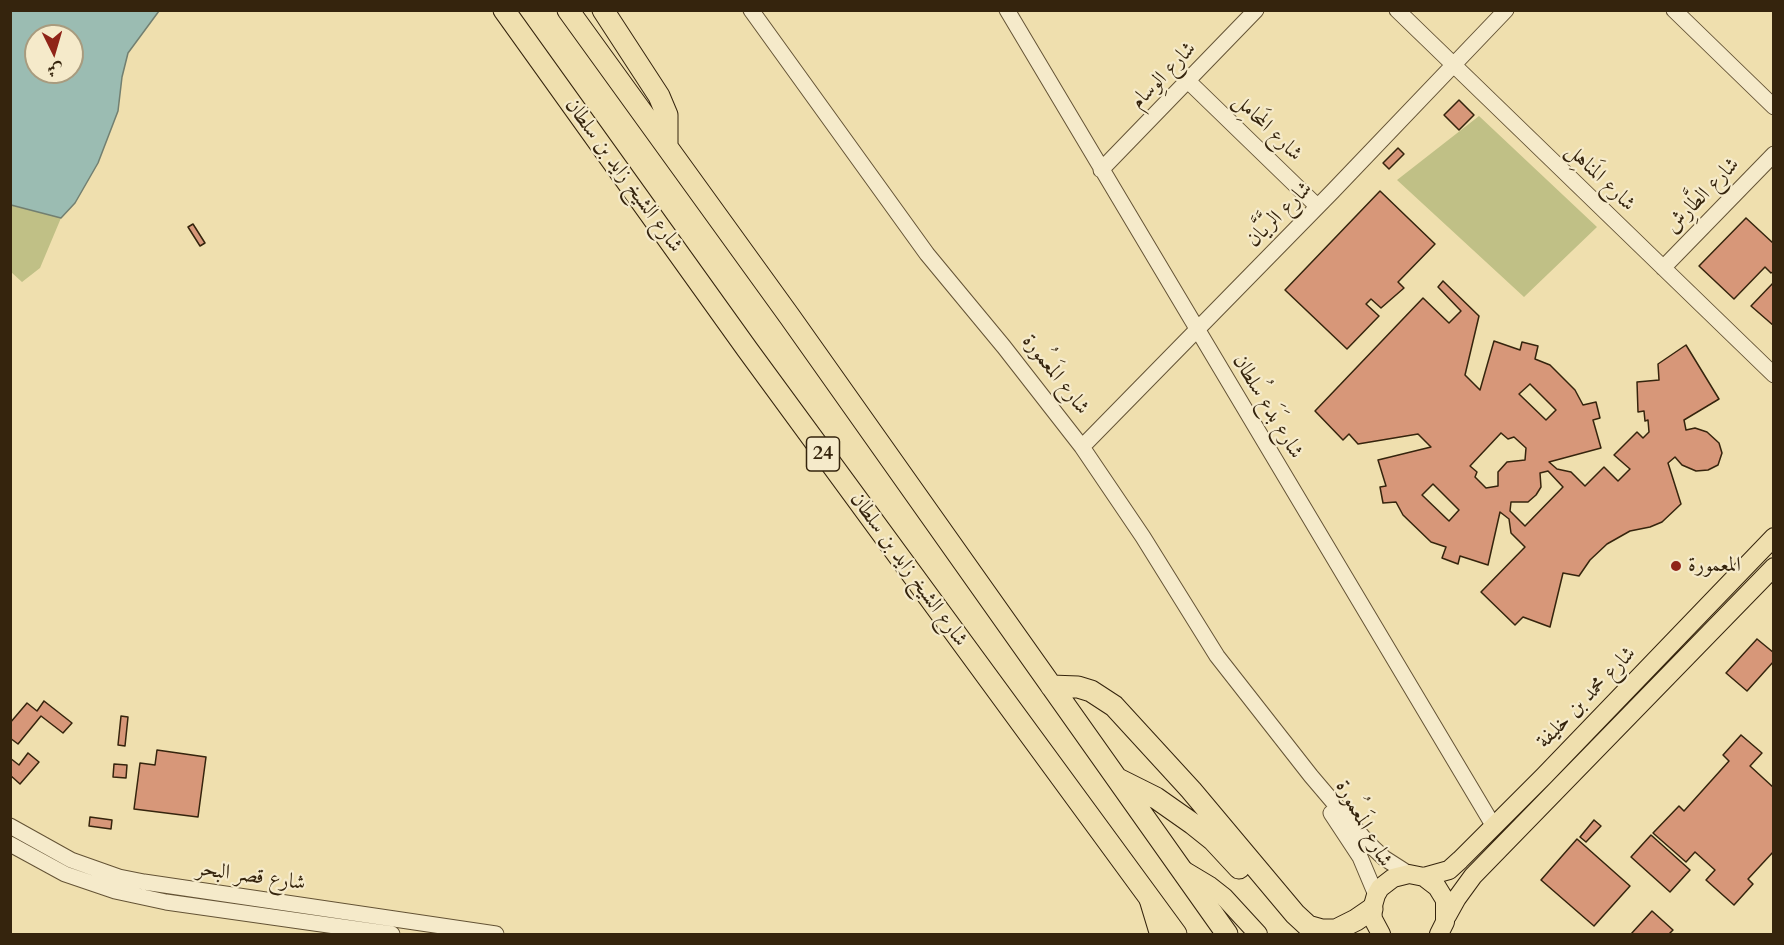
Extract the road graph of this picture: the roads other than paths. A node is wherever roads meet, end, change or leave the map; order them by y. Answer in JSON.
{"nodes":[{"id":1,"x":504,"y":10,"type":"edge"},
{"id":2,"x":568,"y":10,"type":"edge"},
{"id":3,"x":603,"y":10,"type":"edge"},
{"id":4,"x":751,"y":10,"type":"edge"},
{"id":5,"x":1007,"y":10,"type":"edge"},
{"id":6,"x":1256,"y":10,"type":"edge"},
{"id":7,"x":1397,"y":10,"type":"edge"},
{"id":8,"x":1506,"y":10,"type":"edge"},
{"id":9,"x":1674,"y":10,"type":"edge"},
{"id":10,"x":1454,"y":65,"type":"junction"},
{"id":11,"x":1188,"y":81,"type":"junction"},
{"id":12,"x":1773,"y":107,"type":"edge"},
{"id":13,"x":668,"y":147,"type":"junction"},
{"id":14,"x":1773,"y":154,"type":"edge"},
{"id":15,"x":1101,"y":170,"type":"junction"},
{"id":16,"x":1317,"y":206,"type":"junction"},
{"id":17,"x":1663,"y":268,"type":"junction"},
{"id":18,"x":1196,"y":330,"type":"junction"},
{"id":19,"x":1773,"y":375,"type":"edge"},
{"id":20,"x":1082,"y":447,"type":"junction"},
{"id":21,"x":1773,"y":537,"type":"edge"},
{"id":22,"x":1773,"y":567,"type":"edge"},
{"id":23,"x":1051,"y":686,"type":"junction"},
{"id":24,"x":1311,"y":776,"type":"junction"},
{"id":25,"x":1116,"y":778,"type":"junction"},
{"id":26,"x":1493,"y":825,"type":"junction"},
{"id":27,"x":10,"y":826,"type":"edge"},
{"id":28,"x":10,"y":844,"type":"edge"},
{"id":29,"x":1179,"y":868,"type":"junction"},
{"id":30,"x":1417,"y":876,"type":"junction"},
{"id":31,"x":1146,"y":894,"type":"junction"},
{"id":32,"x":1374,"y":902,"type":"junction"},
{"id":33,"x":1445,"y":927,"type":"edge"},
{"id":34,"x":392,"y":934,"type":"edge"},
{"id":35,"x":496,"y":934,"type":"edge"},
{"id":36,"x":1160,"y":934,"type":"edge"},
{"id":37,"x":1176,"y":934,"type":"edge"},
{"id":38,"x":1227,"y":934,"type":"edge"},
{"id":39,"x":1258,"y":934,"type":"edge"},
{"id":40,"x":1296,"y":934,"type":"edge"},
{"id":41,"x":1381,"y":934,"type":"edge"}],
"edges":[{"from":1,"to":31,"type":"highway","name":"شارع الشيخ زايد بن سلطان","number":"24"},
{"from":2,"to":13,"type":"highway","number":"24"},
{"from":3,"to":13,"type":"highway"},
{"from":4,"to":20,"type":"street","name":"شارع المَعمُورة"},
{"from":5,"to":15,"type":"street","name":"شارع بَدَع سُلطان"},
{"from":6,"to":11,"type":"street","name":"شارع الوِسام"},
{"from":7,"to":10,"type":"street","name":"شارع المَناهِل"},
{"from":8,"to":10,"type":"street","name":"شارع الرَّيَّان"},
{"from":9,"to":12,"type":"street"},
{"from":10,"to":16,"type":"street","name":"شارع الرَّيَّان"},
{"from":10,"to":17,"type":"street","name":"شارع المَناهِل"},
{"from":11,"to":15,"type":"street","name":"شارع الوِسام"},
{"from":11,"to":16,"type":"street","name":"شارع المَحامِل"},
{"from":13,"to":23,"type":"highway","number":"24"},
{"from":14,"to":17,"type":"street","name":"شارع الطَّارِش"},
{"from":15,"to":18,"type":"street","name":"شارع بَدَع سُلطان"},
{"from":16,"to":18,"type":"street","name":"شارع الرَّيَّان"},
{"from":17,"to":19,"type":"street","name":"شارع المَناهِل"},
{"from":18,"to":20,"type":"street","name":"شارع الرَّيَّان"},
{"from":18,"to":26,"type":"street","name":"شارع بَدَع سُلطان"},
{"from":20,"to":24,"type":"street","name":"شارع المَعمُورة"},
{"from":21,"to":26,"type":"main road","name":"شارع محمد بن خليفة"},
{"from":22,"to":33,"type":"main road","name":"شارع محمد بن خليفة"},
{"from":23,"to":25,"type":"highway","number":"24"},
{"from":23,"to":32,"type":"highway"},
{"from":24,"to":30,"type":"street","name":"شارع المَعمُورة"},
{"from":24,"to":32,"type":"street","name":"شارع المَعمُورة"},
{"from":25,"to":29,"type":"highway","number":"24"},
{"from":25,"to":40,"type":"highway"},
{"from":26,"to":30,"type":"main road","name":"شارع محمد بن خليفة"},
{"from":27,"to":35,"type":"street","name":"شارع قصر البحر"},
{"from":28,"to":34,"type":"street","name":"شارع قصر البحر"},
{"from":29,"to":38,"type":"highway","number":"24"},
{"from":29,"to":39,"type":"main road"},
{"from":30,"to":32,"type":"main road","name":"شارع محمد بن خليفة"},
{"from":30,"to":33,"type":"main road"},
{"from":31,"to":36,"type":"main road","name":"شارع الشيخ زايد بن سلطان"},
{"from":31,"to":37,"type":"highway","name":"شارع الشيخ زايد بن سلطان","number":"24"},
{"from":32,"to":41,"type":"main road"}]}
